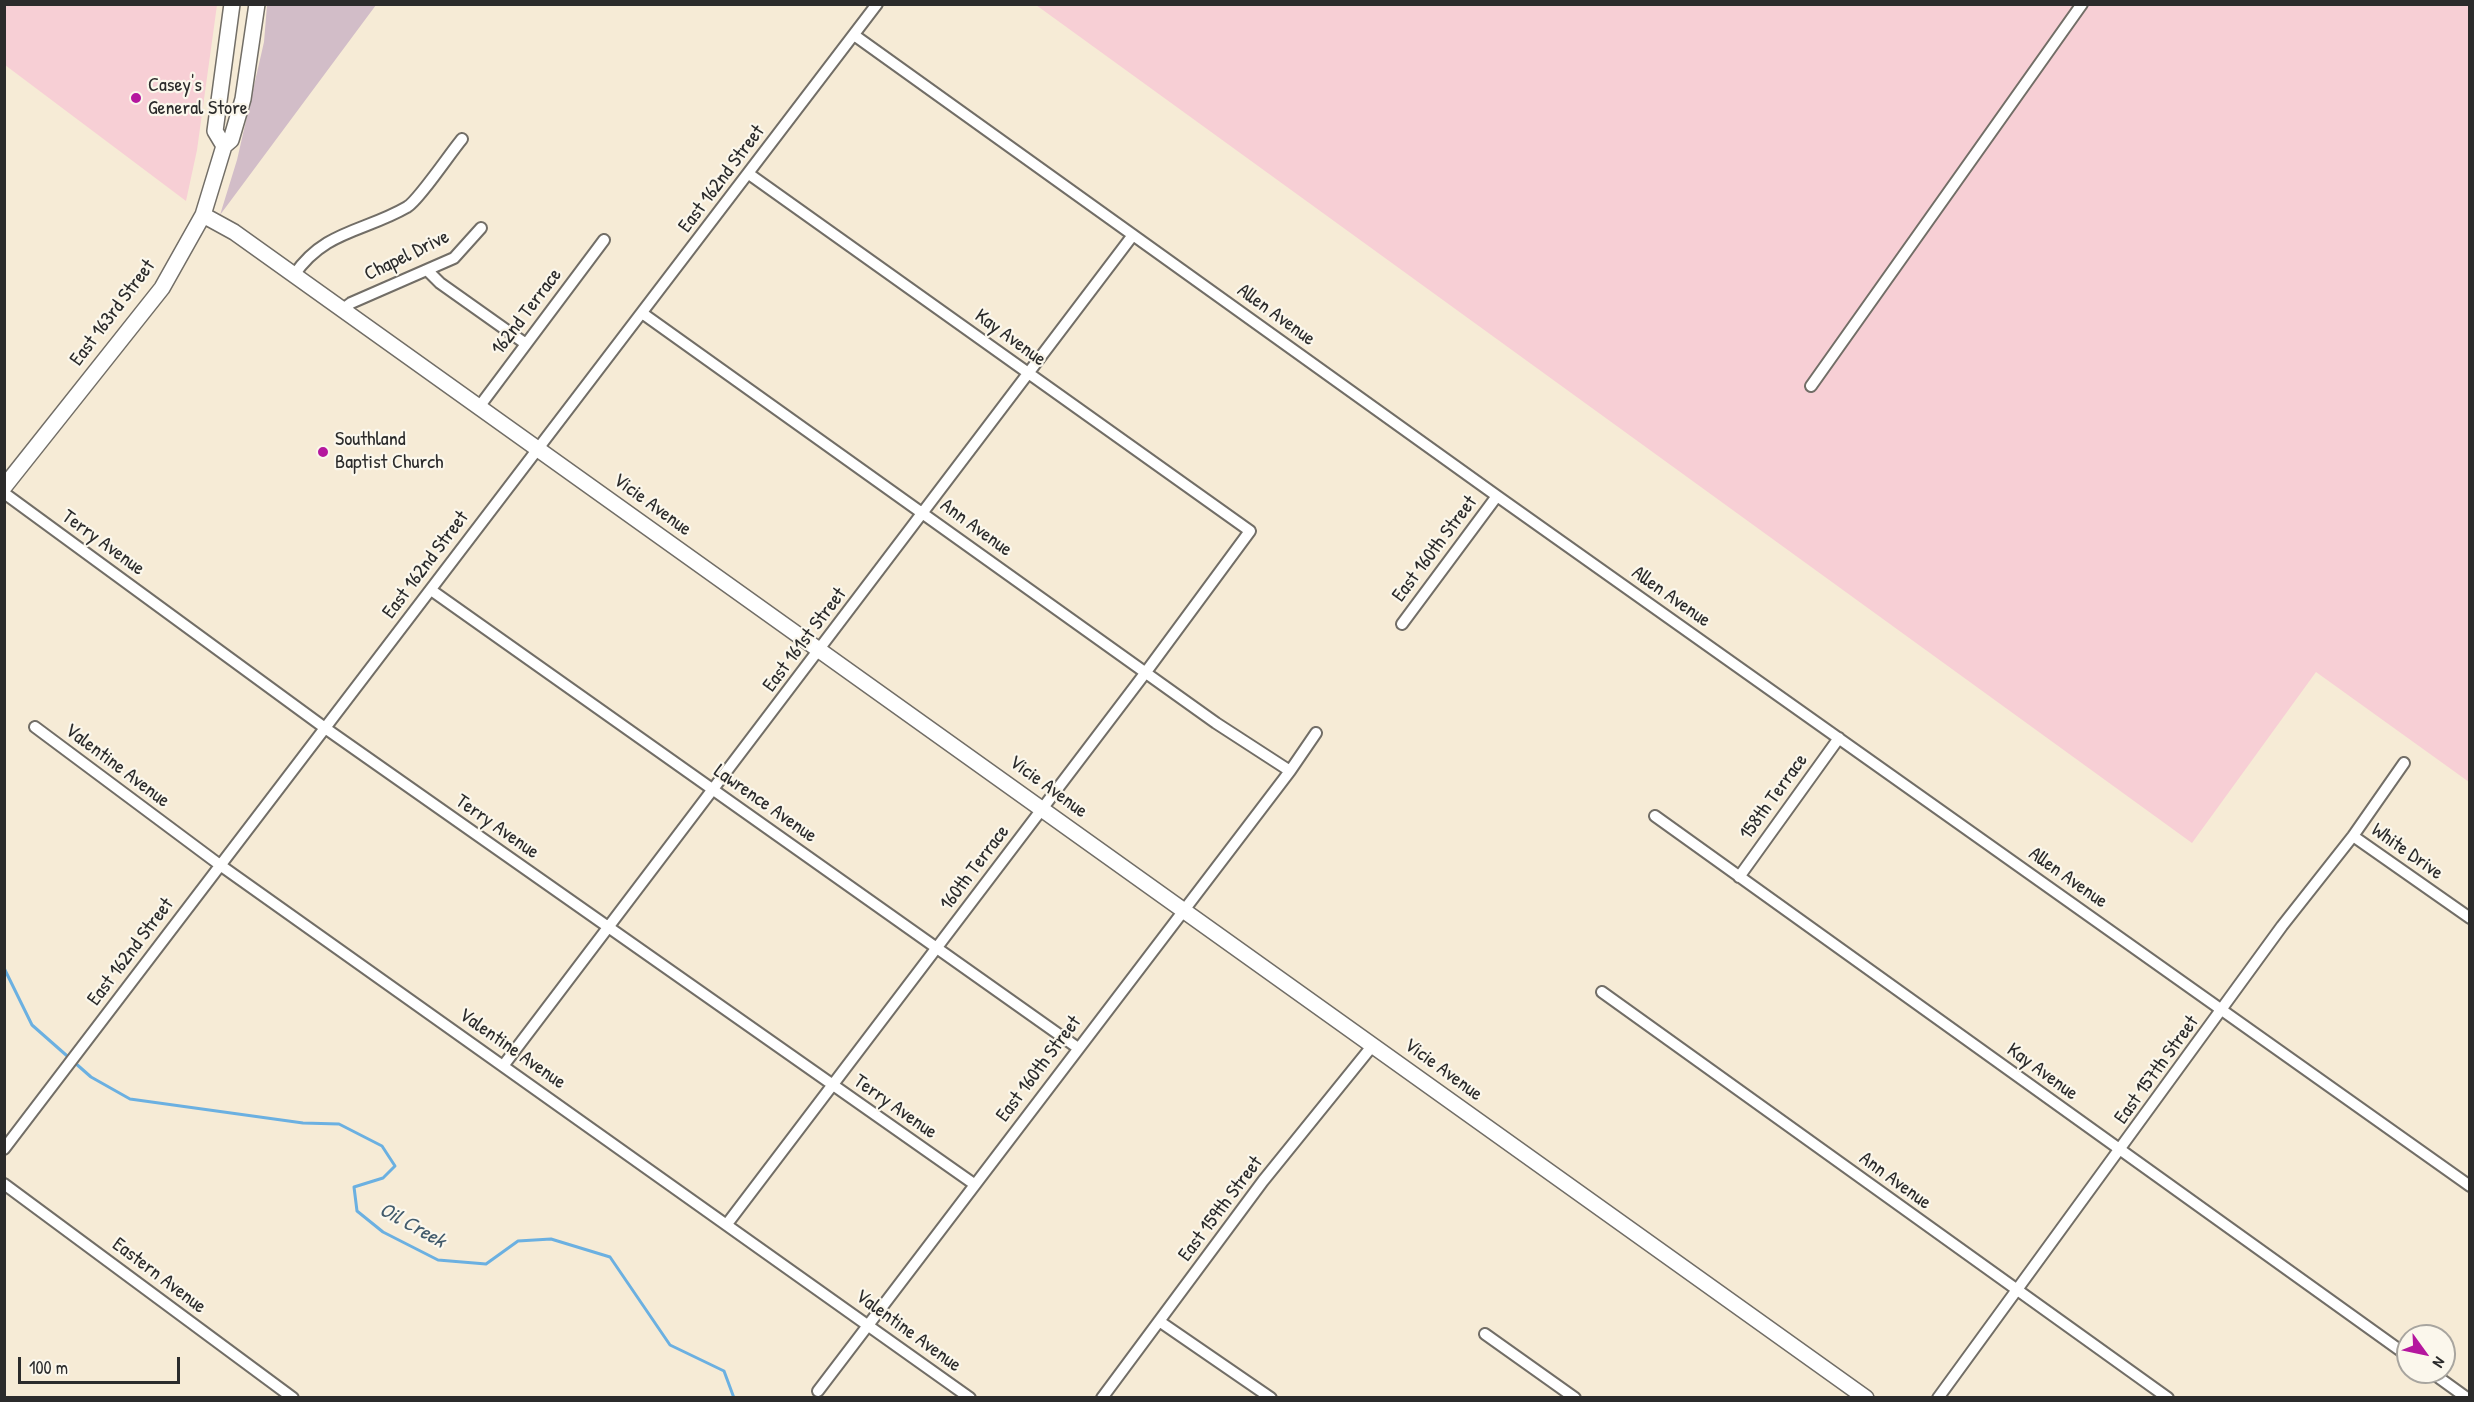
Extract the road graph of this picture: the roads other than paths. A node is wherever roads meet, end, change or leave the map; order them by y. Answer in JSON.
{"nodes":[{"id":1,"x":232,"y":4,"type":"edge"},
{"id":2,"x":256,"y":4,"type":"edge"},
{"id":3,"x":878,"y":4,"type":"edge"},
{"id":4,"x":2082,"y":4,"type":"edge"},
{"id":5,"x":854,"y":35,"type":"junction"},
{"id":6,"x":462,"y":139,"type":"dead end"},
{"id":7,"x":224,"y":146,"type":"junction"},
{"id":8,"x":749,"y":174,"type":"junction"},
{"id":9,"x":203,"y":215,"type":"junction"},
{"id":10,"x":481,"y":228,"type":"dead end"},
{"id":11,"x":1133,"y":235,"type":"junction"},
{"id":12,"x":604,"y":240,"type":"dead end"},
{"id":13,"x":427,"y":270,"type":"junction"},
{"id":14,"x":294,"y":275,"type":"junction"},
{"id":15,"x":343,"y":309,"type":"junction"},
{"id":16,"x":642,"y":313,"type":"junction"},
{"id":17,"x":526,"y":345,"type":"junction"},
{"id":18,"x":1029,"y":374,"type":"junction"},
{"id":19,"x":1812,"y":386,"type":"dead end"},
{"id":20,"x":479,"y":407,"type":"junction"},
{"id":21,"x":538,"y":449,"type":"junction"},
{"id":22,"x":4,"y":487,"type":"edge"},
{"id":23,"x":4,"y":493,"type":"edge"},
{"id":24,"x":1497,"y":496,"type":"junction"},
{"id":25,"x":924,"y":513,"type":"junction"},
{"id":26,"x":1250,"y":531,"type":"joint"},
{"id":27,"x":431,"y":590,"type":"junction"},
{"id":28,"x":1402,"y":624,"type":"dead end"},
{"id":29,"x":820,"y":650,"type":"junction"},
{"id":30,"x":1146,"y":672,"type":"junction"},
{"id":31,"x":35,"y":727,"type":"dead end"},
{"id":32,"x":325,"y":728,"type":"junction"},
{"id":33,"x":1316,"y":733,"type":"dead end"},
{"id":34,"x":1839,"y":738,"type":"junction"},
{"id":35,"x":2404,"y":763,"type":"dead end"},
{"id":36,"x":1290,"y":771,"type":"junction"},
{"id":37,"x":714,"y":790,"type":"junction"},
{"id":38,"x":1042,"y":809,"type":"junction"},
{"id":39,"x":1655,"y":816,"type":"dead end"},
{"id":40,"x":2353,"y":836,"type":"junction"},
{"id":41,"x":220,"y":865,"type":"junction"},
{"id":42,"x":1739,"y":877,"type":"junction"},
{"id":43,"x":1184,"y":910,"type":"junction"},
{"id":44,"x":2469,"y":918,"type":"edge"},
{"id":45,"x":609,"y":928,"type":"junction"},
{"id":46,"x":936,"y":948,"type":"junction"},
{"id":47,"x":1602,"y":992,"type":"dead end"},
{"id":48,"x":2223,"y":1010,"type":"junction"},
{"id":49,"x":1373,"y":1045,"type":"junction"},
{"id":50,"x":1078,"y":1048,"type":"junction"},
{"id":51,"x":503,"y":1066,"type":"junction"},
{"id":52,"x":832,"y":1085,"type":"junction"},
{"id":53,"x":4,"y":1149,"type":"edge"},
{"id":54,"x":2120,"y":1150,"type":"junction"},
{"id":55,"x":4,"y":1184,"type":"edge"},
{"id":56,"x":974,"y":1184,"type":"junction"},
{"id":57,"x":2469,"y":1186,"type":"edge"},
{"id":58,"x":727,"y":1224,"type":"junction"},
{"id":59,"x":2016,"y":1290,"type":"junction"},
{"id":60,"x":1159,"y":1321,"type":"junction"},
{"id":61,"x":867,"y":1324,"type":"junction"},
{"id":62,"x":1485,"y":1334,"type":"dead end"},
{"id":63,"x":2396,"y":1347,"type":"edge"},
{"id":64,"x":2448,"y":1384,"type":"edge"},
{"id":65,"x":818,"y":1390,"type":"dead end"},
{"id":66,"x":293,"y":1398,"type":"edge"},
{"id":67,"x":970,"y":1398,"type":"edge"},
{"id":68,"x":1102,"y":1398,"type":"edge"},
{"id":69,"x":1271,"y":1398,"type":"edge"},
{"id":70,"x":1575,"y":1398,"type":"edge"},
{"id":71,"x":1866,"y":1398,"type":"edge"},
{"id":72,"x":1938,"y":1398,"type":"edge"},
{"id":73,"x":2168,"y":1398,"type":"edge"},
{"id":74,"x":2467,"y":1398,"type":"edge"}],
"edges":[{"from":1,"to":7,"type":"street"},
{"from":2,"to":7,"type":"street","name":"East 163rd Street"},
{"from":3,"to":5,"type":"street","name":"East 162nd Street"},
{"from":4,"to":19,"type":"street"},
{"from":5,"to":8,"type":"street","name":"East 162nd Street"},
{"from":5,"to":11,"type":"street","name":"Allen Avenue"},
{"from":6,"to":14,"type":"street"},
{"from":7,"to":9,"type":"street","name":"East 163rd Street"},
{"from":8,"to":16,"type":"street","name":"East 162nd Street"},
{"from":8,"to":18,"type":"street","name":"Kay Avenue"},
{"from":9,"to":14,"type":"street","name":"Vicie Avenue"},
{"from":9,"to":22,"type":"street","name":"East 163rd Street"},
{"from":10,"to":13,"type":"street","name":"Chapel Drive"},
{"from":11,"to":18,"type":"street","name":"East 161st Street"},
{"from":11,"to":24,"type":"street","name":"Allen Avenue"},
{"from":12,"to":17,"type":"street","name":"162nd Terrace"},
{"from":13,"to":15,"type":"street","name":"Chapel Drive"},
{"from":13,"to":17,"type":"street"},
{"from":14,"to":15,"type":"street","name":"Vicie Avenue"},
{"from":15,"to":20,"type":"street","name":"Vicie Avenue"},
{"from":16,"to":21,"type":"street","name":"East 162nd Street"},
{"from":16,"to":25,"type":"street","name":"Ann Avenue"},
{"from":17,"to":20,"type":"street","name":"162nd Terrace"},
{"from":18,"to":25,"type":"street","name":"East 161st Street"},
{"from":18,"to":26,"type":"street","name":"Kay Avenue"},
{"from":20,"to":21,"type":"street","name":"Vicie Avenue"},
{"from":21,"to":27,"type":"street","name":"East 162nd Street"},
{"from":21,"to":29,"type":"street","name":"Vicie Avenue"},
{"from":23,"to":32,"type":"street","name":"Terry Avenue"},
{"from":24,"to":28,"type":"street","name":"East 160th Street"},
{"from":24,"to":34,"type":"street","name":"Allen Avenue"},
{"from":25,"to":29,"type":"street","name":"East 161st Street"},
{"from":25,"to":30,"type":"street","name":"Ann Avenue"},
{"from":26,"to":30,"type":"street","name":"160th Terrace"},
{"from":27,"to":32,"type":"street","name":"East 162nd Street"},
{"from":27,"to":37,"type":"street","name":"Lawrence Avenue"},
{"from":29,"to":37,"type":"street","name":"East 161st Street"},
{"from":29,"to":38,"type":"street","name":"Vicie Avenue"},
{"from":30,"to":36,"type":"street","name":"Ann Avenue"},
{"from":30,"to":38,"type":"street","name":"160th Terrace"},
{"from":31,"to":41,"type":"street","name":"Valentine Avenue"},
{"from":32,"to":41,"type":"street","name":"East 162nd Street"},
{"from":32,"to":45,"type":"street","name":"Terry Avenue"},
{"from":33,"to":36,"type":"street","name":"East 160th Street"},
{"from":34,"to":42,"type":"street","name":"158th Terrace"},
{"from":34,"to":48,"type":"street","name":"Allen Avenue"},
{"from":35,"to":40,"type":"street","name":"East 157th Street"},
{"from":36,"to":43,"type":"street","name":"East 160th Street"},
{"from":37,"to":45,"type":"street","name":"East 161st Street"},
{"from":37,"to":46,"type":"street","name":"Lawrence Avenue"},
{"from":38,"to":43,"type":"street","name":"Vicie Avenue"},
{"from":38,"to":46,"type":"street","name":"160th Terrace"},
{"from":39,"to":42,"type":"street","name":"Kay Avenue"},
{"from":40,"to":44,"type":"street","name":"White Drive"},
{"from":40,"to":48,"type":"street","name":"East 157th Street"},
{"from":41,"to":51,"type":"street","name":"Valentine Avenue"},
{"from":41,"to":53,"type":"street","name":"East 162nd Street"},
{"from":42,"to":54,"type":"street","name":"Kay Avenue"},
{"from":43,"to":49,"type":"street","name":"Vicie Avenue"},
{"from":43,"to":50,"type":"street","name":"East 160th Street"},
{"from":45,"to":51,"type":"street","name":"East 161st Street"},
{"from":45,"to":52,"type":"street","name":"Terry Avenue"},
{"from":46,"to":50,"type":"street","name":"Lawrence Avenue"},
{"from":46,"to":52,"type":"street","name":"160th Terrace"},
{"from":47,"to":59,"type":"street","name":"Ann Avenue"},
{"from":48,"to":54,"type":"street","name":"East 157th Street"},
{"from":48,"to":57,"type":"street","name":"Allen Avenue"},
{"from":49,"to":60,"type":"street","name":"East 159th Street"},
{"from":49,"to":71,"type":"street","name":"Vicie Avenue"},
{"from":50,"to":56,"type":"street","name":"East 160th Street"},
{"from":51,"to":58,"type":"street","name":"Valentine Avenue"},
{"from":52,"to":56,"type":"street","name":"Terry Avenue"},
{"from":52,"to":58,"type":"street","name":"160th Terrace"},
{"from":54,"to":59,"type":"street","name":"East 157th Street"},
{"from":54,"to":63,"type":"street","name":"Kay Avenue"},
{"from":55,"to":66,"type":"street","name":"Eastern Avenue"},
{"from":56,"to":61,"type":"street","name":"East 160th Street"},
{"from":58,"to":61,"type":"street","name":"Valentine Avenue"},
{"from":59,"to":72,"type":"street","name":"East 157th Street"},
{"from":59,"to":73,"type":"street","name":"Ann Avenue"},
{"from":60,"to":68,"type":"street","name":"East 159th Street"},
{"from":60,"to":69,"type":"street"},
{"from":61,"to":65,"type":"street","name":"East 160th Street"},
{"from":61,"to":67,"type":"street","name":"Valentine Avenue"},
{"from":62,"to":70,"type":"street"},
{"from":64,"to":74,"type":"street"}]}
